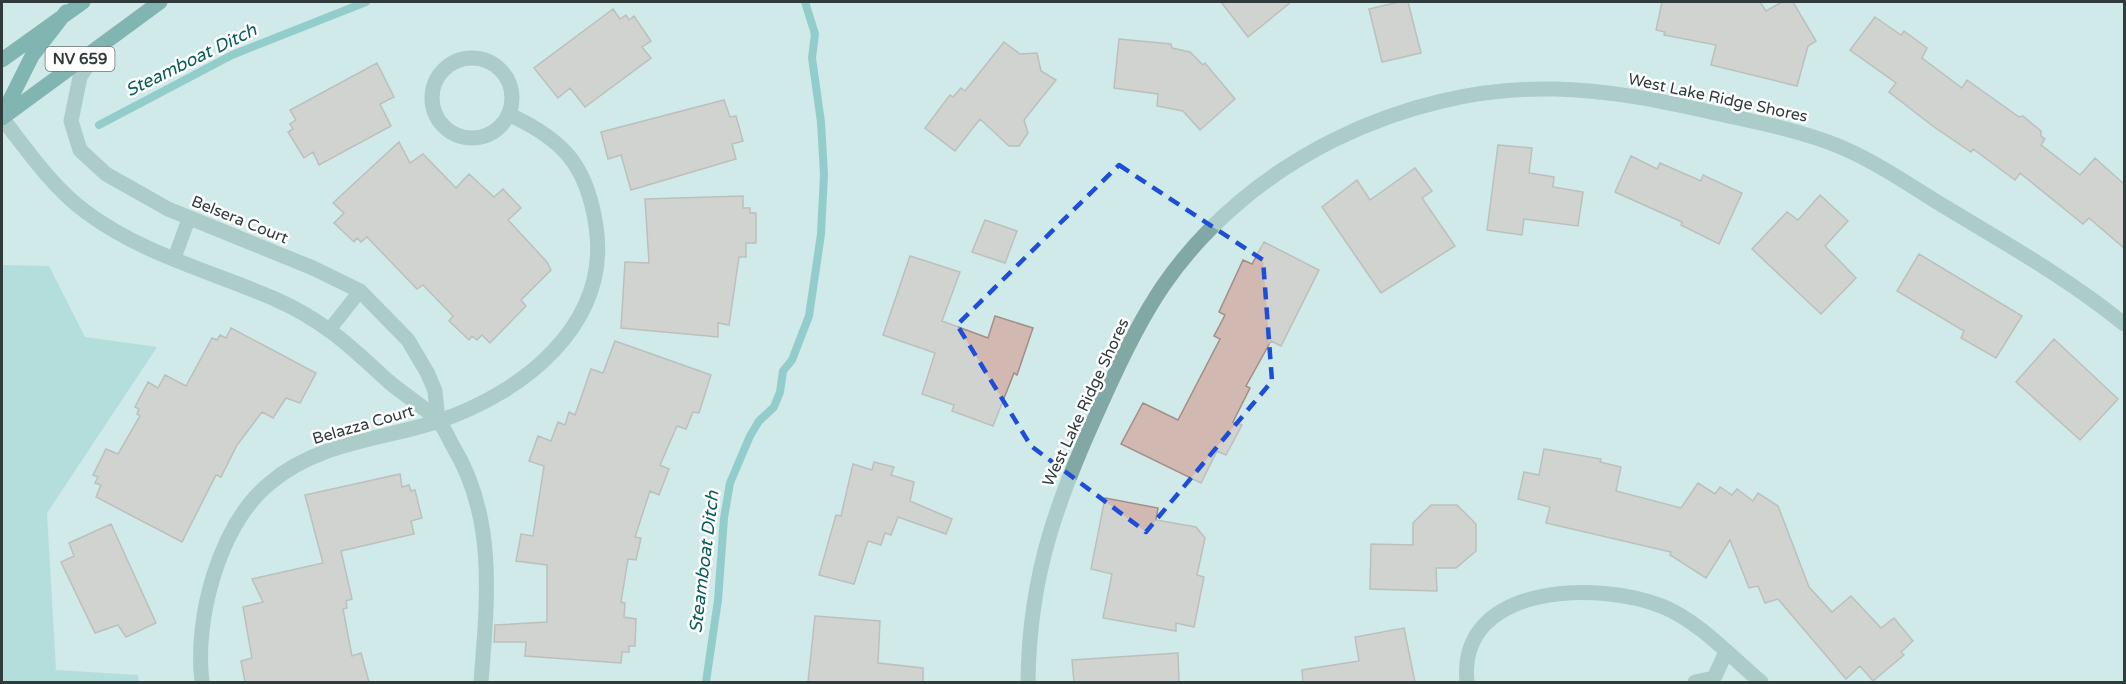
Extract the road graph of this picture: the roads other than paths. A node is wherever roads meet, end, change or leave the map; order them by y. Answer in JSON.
{"nodes":[{"id":1,"x":82,"y":2,"type":"edge"},
{"id":2,"x":160,"y":2,"type":"edge"},
{"id":3,"x":66,"y":12,"type":"junction"},
{"id":4,"x":104,"y":42,"type":"junction"},
{"id":5,"x":2,"y":60,"type":"edge"},
{"id":6,"x":510,"y":115,"type":"junction"},
{"id":7,"x":2,"y":118,"type":"edge"},
{"id":8,"x":189,"y":218,"type":"junction"},
{"id":9,"x":174,"y":259,"type":"junction"},
{"id":10,"x":360,"y":291,"type":"junction"},
{"id":11,"x":2124,"y":324,"type":"edge"},
{"id":12,"x":330,"y":329,"type":"junction"},
{"id":13,"x":438,"y":421,"type":"junction"},
{"id":14,"x":1726,"y":652,"type":"junction"},
{"id":15,"x":202,"y":682,"type":"edge"},
{"id":16,"x":481,"y":682,"type":"edge"},
{"id":17,"x":1028,"y":682,"type":"edge"},
{"id":18,"x":1467,"y":682,"type":"edge"},
{"id":19,"x":1695,"y":682,"type":"edge"},
{"id":20,"x":1761,"y":682,"type":"edge"}],
"edges":[{"from":1,"to":3,"type":"main road","number":"NV 659"},
{"from":2,"to":4,"type":"main road","number":"NV 659"},
{"from":3,"to":5,"type":"main road","number":"NV 659"},
{"from":3,"to":7,"type":"main road"},
{"from":4,"to":7,"type":"main road","number":"NV 659"},
{"from":4,"to":8,"type":"street","name":"Belsera Court"},
{"from":6,"to":6,"type":"street"},
{"from":6,"to":13,"type":"street","name":"Belazza Court"},
{"from":7,"to":9,"type":"street","name":"Belsera Court"},
{"from":8,"to":9,"type":"lane"},
{"from":8,"to":10,"type":"street","name":"Belsera Court"},
{"from":9,"to":12,"type":"street","name":"Belsera Court"},
{"from":10,"to":12,"type":"lane"},
{"from":10,"to":13,"type":"street","name":"Belsera Court"},
{"from":11,"to":17,"type":"street","name":"West Lake Ridge Shores"},
{"from":12,"to":13,"type":"street","name":"Belsera Court"},
{"from":13,"to":15,"type":"street","name":"Belazza Court"},
{"from":13,"to":16,"type":"street","name":"Belsera Court"},
{"from":14,"to":18,"type":"street"},
{"from":14,"to":19,"type":"street"},
{"from":14,"to":20,"type":"street"}]}
